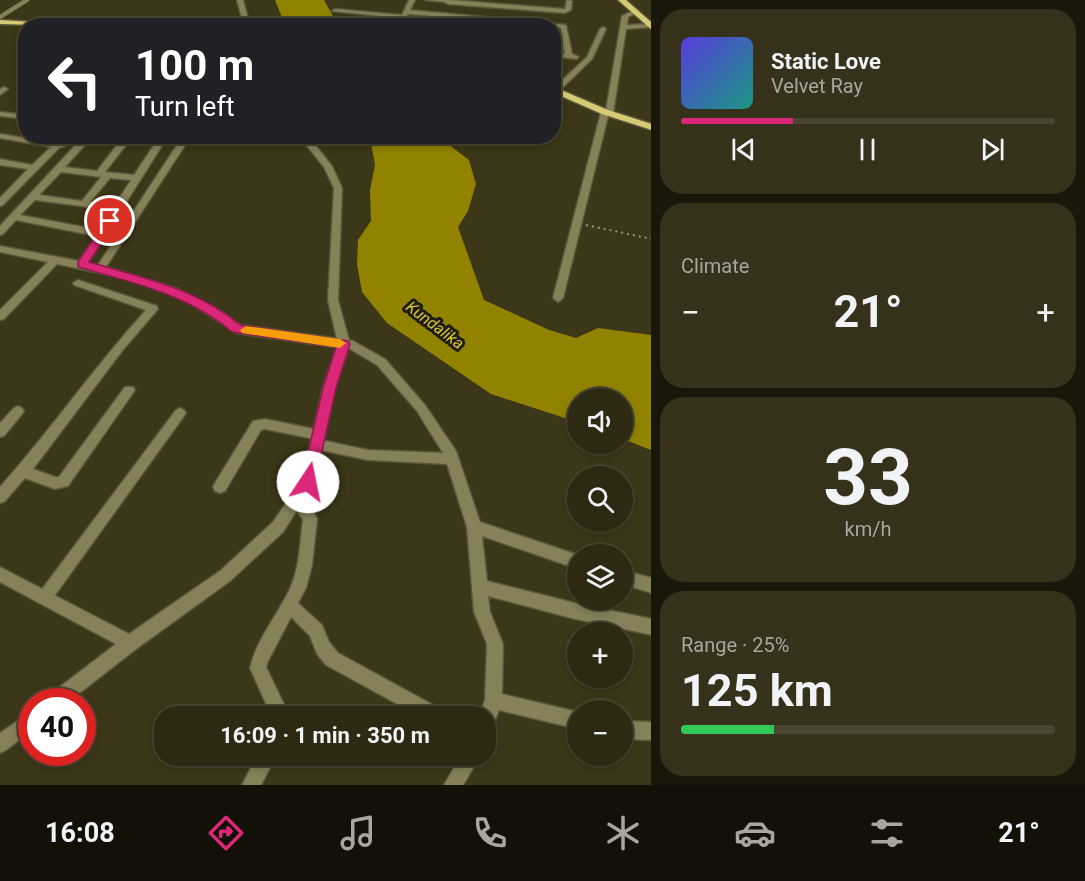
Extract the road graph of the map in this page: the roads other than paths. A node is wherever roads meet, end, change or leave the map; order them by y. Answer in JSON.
{"nodes":[{"id":1,"x":27,"y":0,"type":"edge"},
{"id":2,"x":240,"y":0,"type":"edge"},
{"id":3,"x":412,"y":0,"type":"edge"},
{"id":4,"x":429,"y":0,"type":"edge"},
{"id":5,"x":528,"y":0,"type":"edge"},
{"id":6,"x":570,"y":0,"type":"edge"},
{"id":7,"x":622,"y":0,"type":"edge"},
{"id":8,"x":448,"y":1,"type":"edge"},
{"id":9,"x":340,"y":4,"type":"dead end"},
{"id":10,"x":536,"y":8,"type":"junction"},
{"id":11,"x":335,"y":11,"type":"dead end"},
{"id":12,"x":635,"y":12,"type":"junction"},
{"id":13,"x":406,"y":13,"type":"junction"},
{"id":14,"x":246,"y":18,"type":"edge"},
{"id":15,"x":403,"y":18,"type":"edge"},
{"id":16,"x":444,"y":18,"type":"edge"},
{"id":17,"x":0,"y":19,"type":"edge"},
{"id":18,"x":18,"y":21,"type":"edge"},
{"id":19,"x":561,"y":26,"type":"edge"},
{"id":20,"x":623,"y":27,"type":"junction"},
{"id":21,"x":650,"y":27,"type":"edge"},
{"id":22,"x":603,"y":29,"type":"dead end"},
{"id":23,"x":561,"y":40,"type":"edge"},
{"id":24,"x":567,"y":40,"type":"junction"},
{"id":25,"x":561,"y":55,"type":"edge"},
{"id":26,"x":569,"y":56,"type":"junction"},
{"id":27,"x":590,"y":58,"type":"junction"},
{"id":28,"x":561,"y":84,"type":"edge"},
{"id":29,"x":561,"y":93,"type":"edge"},
{"id":30,"x":18,"y":113,"type":"edge"},
{"id":31,"x":607,"y":113,"type":"junction"},
{"id":32,"x":0,"y":114,"type":"edge"},
{"id":33,"x":15,"y":115,"type":"junction"},
{"id":34,"x":18,"y":116,"type":"edge"},
{"id":35,"x":651,"y":128,"type":"edge"},
{"id":36,"x":0,"y":136,"type":"edge"},
{"id":37,"x":18,"y":138,"type":"edge"},
{"id":38,"x":52,"y":144,"type":"edge"},
{"id":39,"x":62,"y":144,"type":"edge"},
{"id":40,"x":82,"y":144,"type":"edge"},
{"id":41,"x":124,"y":144,"type":"edge"},
{"id":42,"x":158,"y":144,"type":"edge"},
{"id":43,"x":182,"y":144,"type":"edge"},
{"id":44,"x":310,"y":144,"type":"edge"},
{"id":45,"x":78,"y":148,"type":"junction"},
{"id":46,"x":0,"y":162,"type":"edge"},
{"id":47,"x":34,"y":168,"type":"junction"},
{"id":48,"x":58,"y":169,"type":"junction"},
{"id":49,"x":104,"y":174,"type":"junction"},
{"id":50,"x":135,"y":178,"type":"junction"},
{"id":51,"x":0,"y":186,"type":"edge"},
{"id":52,"x":14,"y":188,"type":"junction"},
{"id":53,"x":32,"y":197,"type":"junction"},
{"id":54,"x":0,"y":204,"type":"edge"},
{"id":55,"x":84,"y":204,"type":"junction"},
{"id":56,"x":118,"y":208,"type":"junction"},
{"id":57,"x":14,"y":218,"type":"junction"},
{"id":58,"x":0,"y":232,"type":"edge"},
{"id":59,"x":103,"y":234,"type":"junction"},
{"id":60,"x":0,"y":249,"type":"edge"},
{"id":61,"x":55,"y":260,"type":"junction"},
{"id":62,"x":82,"y":264,"type":"junction"},
{"id":63,"x":100,"y":269,"type":"junction"},
{"id":64,"x":78,"y":283,"type":"dead end"},
{"id":65,"x":558,"y":298,"type":"dead end"},
{"id":66,"x":0,"y":316,"type":"edge"},
{"id":67,"x":344,"y":344,"type":"junction"},
{"id":68,"x":129,"y":390,"type":"dead end"},
{"id":69,"x":18,"y":411,"type":"dead end"},
{"id":70,"x":180,"y":413,"type":"dead end"},
{"id":71,"x":0,"y":432,"type":"edge"},
{"id":72,"x":318,"y":440,"type":"junction"},
{"id":73,"x":452,"y":459,"type":"junction"},
{"id":74,"x":23,"y":471,"type":"junction"},
{"id":75,"x":220,"y":487,"type":"dead end"},
{"id":76,"x":0,"y":497,"type":"edge"},
{"id":77,"x":296,"y":501,"type":"junction"},
{"id":78,"x":474,"y":527,"type":"junction"},
{"id":79,"x":567,"y":557,"type":"edge"},
{"id":80,"x":0,"y":574,"type":"edge"},
{"id":81,"x":633,"y":580,"type":"edge"},
{"id":82,"x":651,"y":586,"type":"edge"},
{"id":83,"x":480,"y":587,"type":"junction"},
{"id":84,"x":45,"y":597,"type":"junction"},
{"id":85,"x":290,"y":605,"type":"junction"},
{"id":86,"x":651,"y":627,"type":"edge"},
{"id":87,"x":130,"y":643,"type":"junction"},
{"id":88,"x":72,"y":688,"type":"edge"},
{"id":89,"x":492,"y":700,"type":"junction"},
{"id":90,"x":275,"y":706,"type":"edge"},
{"id":91,"x":418,"y":706,"type":"edge"},
{"id":92,"x":490,"y":706,"type":"edge"},
{"id":93,"x":567,"y":718,"type":"edge"},
{"id":94,"x":18,"y":730,"type":"edge"},
{"id":95,"x":633,"y":730,"type":"edge"},
{"id":96,"x":651,"y":731,"type":"edge"},
{"id":97,"x":0,"y":744,"type":"edge"},
{"id":98,"x":261,"y":766,"type":"edge"},
{"id":99,"x":465,"y":766,"type":"edge"},
{"id":100,"x":251,"y":785,"type":"edge"},
{"id":101,"x":453,"y":785,"type":"edge"}],
"edges":[{"from":1,"to":17,"type":"lane"},
{"from":2,"to":14,"type":"street"},
{"from":3,"to":13,"type":"street"},
{"from":4,"to":8,"type":"street"},
{"from":5,"to":10,"type":"street"},
{"from":6,"to":10,"type":"street"},
{"from":7,"to":12,"type":"main road"},
{"from":8,"to":10,"type":"street"},
{"from":9,"to":13,"type":"street"},
{"from":11,"to":13,"type":"street"},
{"from":12,"to":20,"type":"street"},
{"from":12,"to":21,"type":"main road"},
{"from":13,"to":15,"type":"street"},
{"from":13,"to":16,"type":"street"},
{"from":17,"to":18,"type":"main road"},
{"from":19,"to":24,"type":"street"},
{"from":20,"to":21,"type":"street"},
{"from":20,"to":31,"type":"street"},
{"from":22,"to":27,"type":"street"},
{"from":23,"to":24,"type":"street"},
{"from":24,"to":26,"type":"street"},
{"from":25,"to":26,"type":"street"},
{"from":26,"to":27,"type":"street"},
{"from":27,"to":28,"type":"street"},
{"from":29,"to":31,"type":"main road"},
{"from":30,"to":33,"type":"street"},
{"from":31,"to":35,"type":"main road"},
{"from":31,"to":65,"type":"street"},
{"from":32,"to":33,"type":"street"},
{"from":33,"to":34,"type":"street"},
{"from":36,"to":37,"type":"street"},
{"from":38,"to":47,"type":"street"},
{"from":39,"to":45,"type":"street"},
{"from":40,"to":45,"type":"street"},
{"from":41,"to":49,"type":"street"},
{"from":42,"to":50,"type":"street"},
{"from":43,"to":63,"type":"street"},
{"from":44,"to":67,"type":"street"},
{"from":45,"to":48,"type":"street"},
{"from":46,"to":47,"type":"street"},
{"from":47,"to":52,"type":"street"},
{"from":48,"to":49,"type":"street"},
{"from":48,"to":53,"type":"street"},
{"from":49,"to":50,"type":"street"},
{"from":49,"to":55,"type":"street"},
{"from":50,"to":56,"type":"street"},
{"from":51,"to":52,"type":"street"},
{"from":52,"to":54,"type":"street"},
{"from":53,"to":55,"type":"street"},
{"from":53,"to":57,"type":"street"},
{"from":55,"to":56,"type":"street"},
{"from":56,"to":59,"type":"street"},
{"from":57,"to":58,"type":"street"},
{"from":57,"to":59,"type":"street"},
{"from":59,"to":62,"type":"street"},
{"from":60,"to":61,"type":"street"},
{"from":61,"to":62,"type":"street"},
{"from":61,"to":66,"type":"street"},
{"from":62,"to":63,"type":"street"},
{"from":63,"to":67,"type":"street"},
{"from":64,"to":74,"type":"street"},
{"from":67,"to":72,"type":"street"},
{"from":67,"to":73,"type":"street"},
{"from":68,"to":74,"type":"street"},
{"from":69,"to":71,"type":"street"},
{"from":70,"to":84,"type":"street"},
{"from":72,"to":73,"type":"street"},
{"from":72,"to":75,"type":"street"},
{"from":72,"to":77,"type":"street"},
{"from":73,"to":78,"type":"street"},
{"from":74,"to":76,"type":"street"},
{"from":77,"to":85,"type":"street"},
{"from":77,"to":87,"type":"street"},
{"from":78,"to":79,"type":"street"},
{"from":78,"to":83,"type":"street"},
{"from":80,"to":84,"type":"street"},
{"from":81,"to":82,"type":"street"},
{"from":83,"to":86,"type":"street"},
{"from":83,"to":89,"type":"street"},
{"from":84,"to":87,"type":"street"},
{"from":85,"to":90,"type":"street"},
{"from":85,"to":91,"type":"street"},
{"from":87,"to":88,"type":"street"},
{"from":89,"to":92,"type":"street"},
{"from":89,"to":93,"type":"street"},
{"from":94,"to":97,"type":"street"},
{"from":95,"to":96,"type":"street"},
{"from":98,"to":100,"type":"street"},
{"from":99,"to":101,"type":"street"}]}
